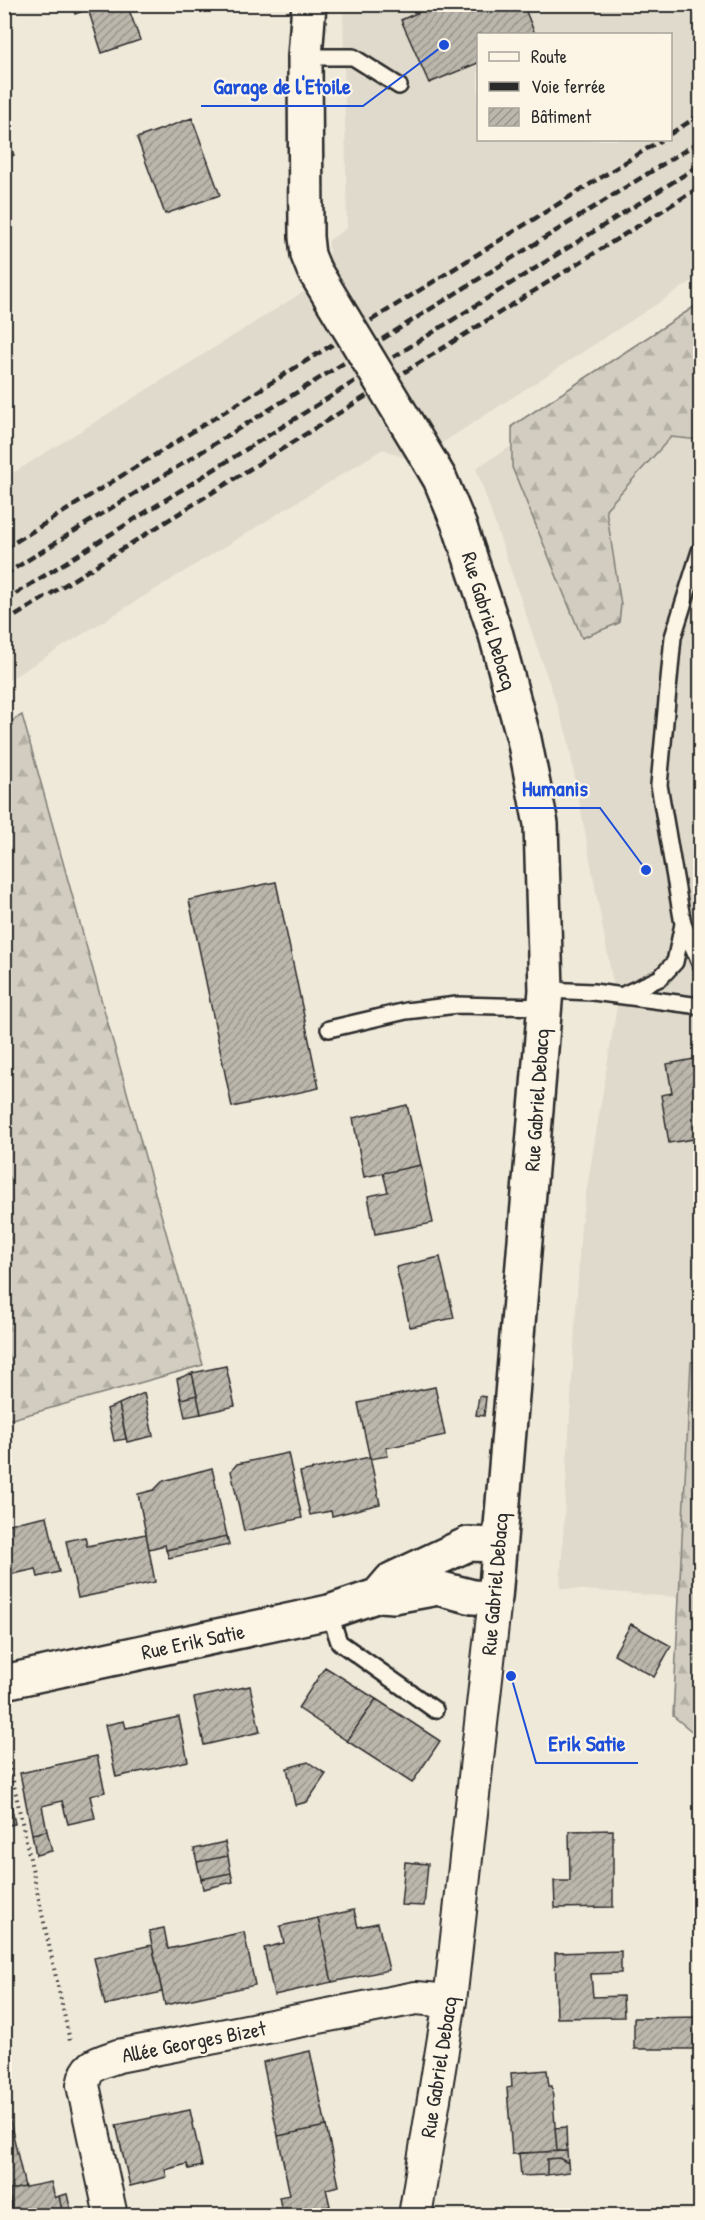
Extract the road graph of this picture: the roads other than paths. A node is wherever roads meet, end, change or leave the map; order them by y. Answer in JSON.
{"nodes":[{"id":1,"x":305,"y":24,"type":"edge"},
{"id":2,"x":399,"y":86,"type":"dead end"},
{"id":3,"x":700,"y":551,"type":"edge"},
{"id":4,"x":683,"y":924,"type":"junction"},
{"id":5,"x":700,"y":963,"type":"edge"},
{"id":6,"x":622,"y":996,"type":"junction"},
{"id":7,"x":545,"y":998,"type":"junction"},
{"id":8,"x":700,"y":1006,"type":"edge"},
{"id":9,"x":329,"y":1029,"type":"dead end"},
{"id":10,"x":498,"y":1545,"type":"junction"},
{"id":11,"x":379,"y":1595,"type":"junction"},
{"id":12,"x":495,"y":1598,"type":"junction"},
{"id":13,"x":329,"y":1612,"type":"junction"},
{"id":14,"x":4,"y":1682,"type":"edge"},
{"id":15,"x":435,"y":1710,"type":"dead end"},
{"id":16,"x":450,"y":2001,"type":"junction"},
{"id":17,"x":111,"y":2216,"type":"edge"},
{"id":18,"x":415,"y":2216,"type":"edge"}],
"edges":[{"from":1,"to":2,"type":"lane"},
{"from":1,"to":7,"type":"street","name":"Rue Gabriel Debacq","bridge":true},
{"from":3,"to":4,"type":"lane"},
{"from":4,"to":5,"type":"lane"},
{"from":4,"to":6,"type":"lane"},
{"from":6,"to":7,"type":"lane"},
{"from":6,"to":8,"type":"lane"},
{"from":7,"to":9,"type":"lane"},
{"from":7,"to":10,"type":"street","name":"Rue Gabriel Debacq"},
{"from":10,"to":11,"type":"street","name":"Rue Erik Satie"},
{"from":10,"to":12,"type":"street","name":"Rue Gabriel Debacq"},
{"from":11,"to":12,"type":"street","name":"Rue Erik Satie"},
{"from":11,"to":13,"type":"street","name":"Rue Erik Satie"},
{"from":12,"to":16,"type":"street","name":"Rue Gabriel Debacq"},
{"from":13,"to":14,"type":"street","name":"Rue Erik Satie"},
{"from":13,"to":15,"type":"lane"},
{"from":16,"to":17,"type":"street","name":"Allée Georges Bizet"},
{"from":16,"to":18,"type":"street","name":"Rue Gabriel Debacq"}]}
